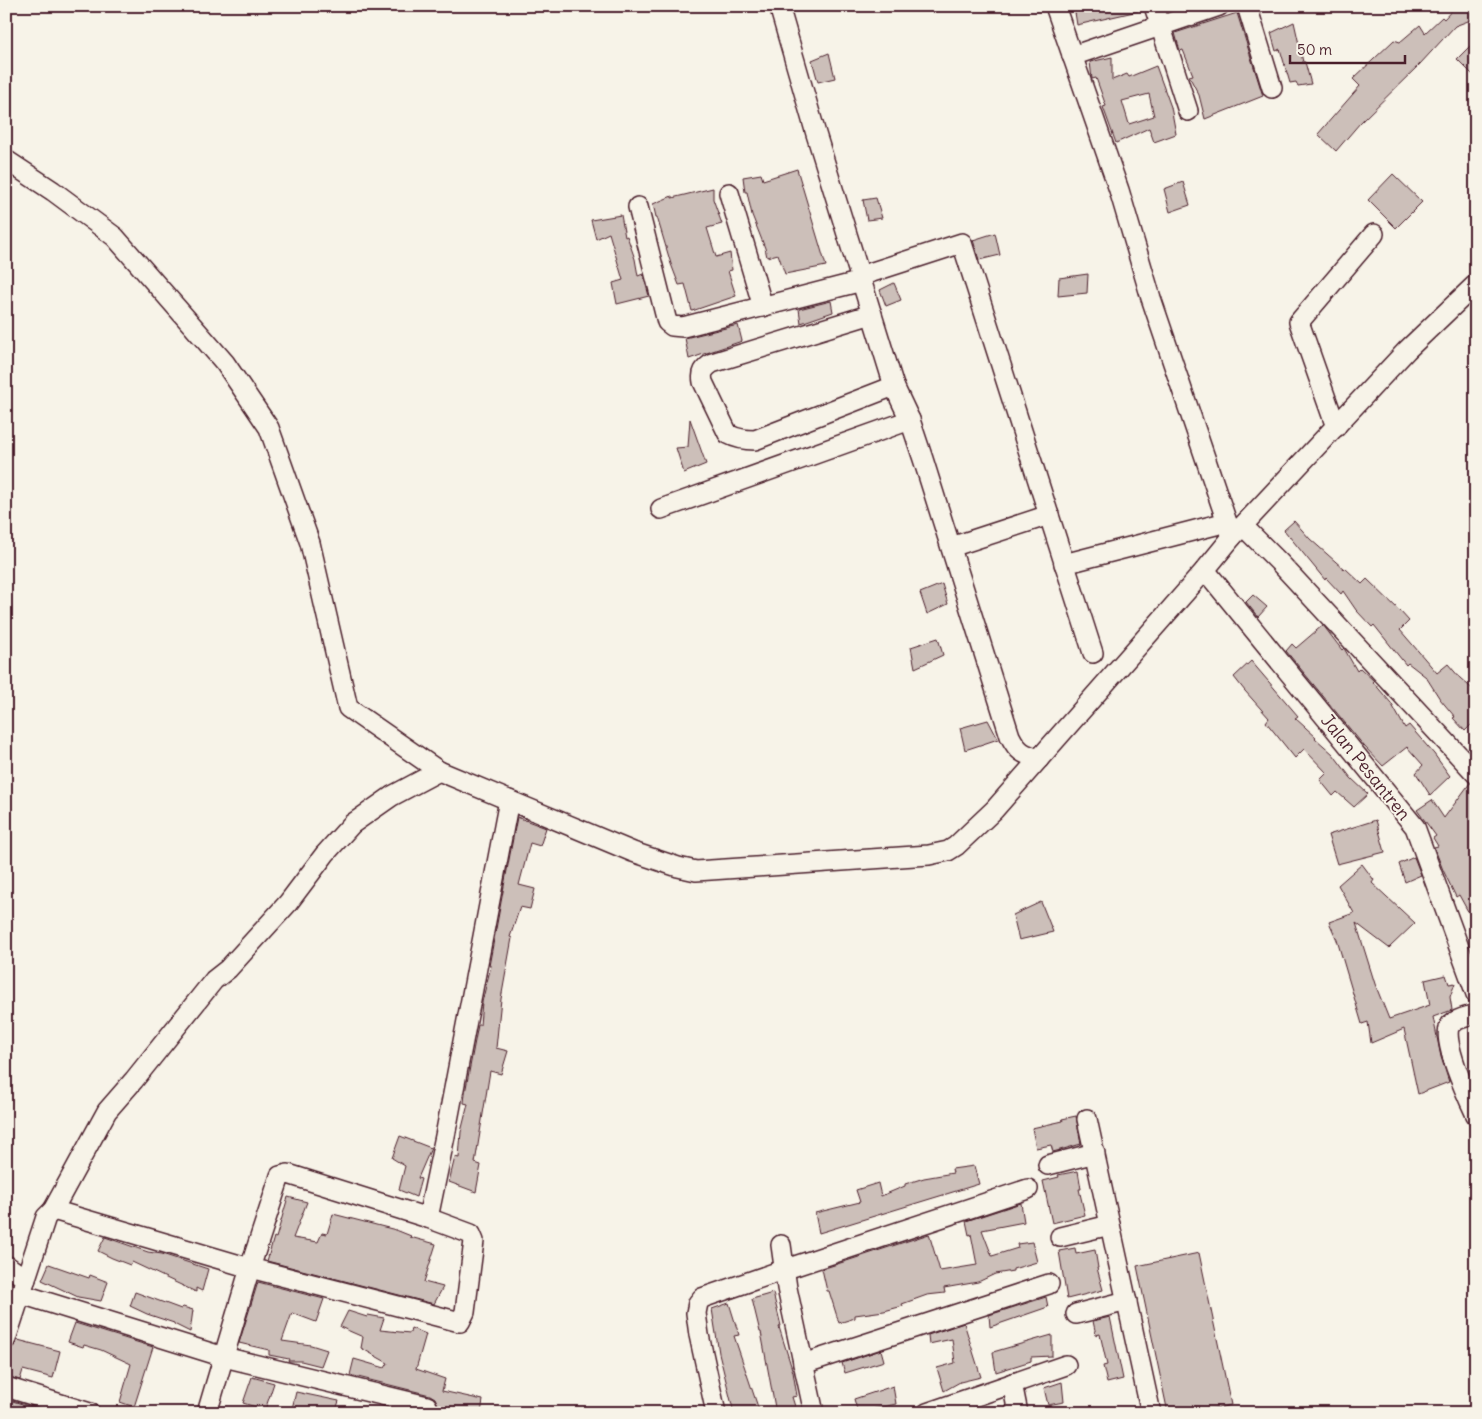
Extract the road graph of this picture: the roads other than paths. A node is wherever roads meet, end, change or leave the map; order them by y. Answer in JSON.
{"nodes":[{"id":1,"x":779,"y":6,"type":"edge"},
{"id":2,"x":1055,"y":6,"type":"edge"},
{"id":3,"x":1154,"y":6,"type":"edge"},
{"id":4,"x":1218,"y":6,"type":"edge"},
{"id":5,"x":1247,"y":6,"type":"edge"},
{"id":6,"x":1160,"y":26,"type":"junction"},
{"id":7,"x":1072,"y":56,"type":"junction"},
{"id":8,"x":1272,"y":88,"type":"dead end"},
{"id":9,"x":1188,"y":111,"type":"dead end"},
{"id":10,"x":6,"y":160,"type":"edge"},
{"id":11,"x":729,"y":193,"type":"dead end"},
{"id":12,"x":638,"y":207,"type":"dead end"},
{"id":13,"x":1374,"y":234,"type":"dead end"},
{"id":14,"x":861,"y":278,"type":"junction"},
{"id":15,"x":1476,"y":284,"type":"edge"},
{"id":16,"x":763,"y":307,"type":"junction"},
{"id":17,"x":872,"y":314,"type":"junction"},
{"id":18,"x":894,"y":386,"type":"junction"},
{"id":19,"x":910,"y":420,"type":"junction"},
{"id":20,"x":1336,"y":426,"type":"junction"},
{"id":21,"x":661,"y":509,"type":"dead end"},
{"id":22,"x":1049,"y":515,"type":"junction"},
{"id":23,"x":1234,"y":528,"type":"junction"},
{"id":24,"x":951,"y":547,"type":"junction"},
{"id":25,"x":1064,"y":564,"type":"junction"},
{"id":26,"x":1205,"y":570,"type":"junction"},
{"id":27,"x":1093,"y":653,"type":"dead end"},
{"id":28,"x":1039,"y":759,"type":"junction"},
{"id":29,"x":439,"y":771,"type":"junction"},
{"id":30,"x":1476,"y":774,"type":"edge"},
{"id":31,"x":509,"y":800,"type":"junction"},
{"id":32,"x":1476,"y":994,"type":"edge"},
{"id":33,"x":1476,"y":1014,"type":"edge"},
{"id":34,"x":1476,"y":1115,"type":"edge"},
{"id":35,"x":1087,"y":1119,"type":"dead end"},
{"id":36,"x":1094,"y":1153,"type":"junction"},
{"id":37,"x":1048,"y":1165,"type":"dead end"},
{"id":38,"x":1028,"y":1189,"type":"dead end"},
{"id":39,"x":53,"y":1210,"type":"junction"},
{"id":40,"x":428,"y":1218,"type":"junction"},
{"id":41,"x":1110,"y":1225,"type":"junction"},
{"id":42,"x":1060,"y":1237,"type":"dead end"},
{"id":43,"x":780,"y":1245,"type":"dead end"},
{"id":44,"x":6,"y":1265,"type":"edge"},
{"id":45,"x":250,"y":1268,"type":"junction"},
{"id":46,"x":783,"y":1270,"type":"junction"},
{"id":47,"x":1049,"y":1284,"type":"dead end"},
{"id":48,"x":23,"y":1287,"type":"junction"},
{"id":49,"x":1127,"y":1301,"type":"junction"},
{"id":50,"x":1076,"y":1314,"type":"dead end"},
{"id":51,"x":6,"y":1339,"type":"edge"},
{"id":52,"x":224,"y":1357,"type":"junction"},
{"id":53,"x":803,"y":1364,"type":"junction"},
{"id":54,"x":1066,"y":1365,"type":"dead end"},
{"id":55,"x":1012,"y":1383,"type":"junction"},
{"id":56,"x":6,"y":1387,"type":"edge"},
{"id":57,"x":427,"y":1406,"type":"dead end"},
{"id":58,"x":90,"y":1413,"type":"edge"},
{"id":59,"x":207,"y":1413,"type":"edge"},
{"id":60,"x":716,"y":1413,"type":"edge"},
{"id":61,"x":814,"y":1413,"type":"edge"},
{"id":62,"x":927,"y":1413,"type":"edge"},
{"id":63,"x":1018,"y":1413,"type":"edge"},
{"id":64,"x":1151,"y":1413,"type":"edge"}],
"edges":[{"from":1,"to":14,"type":"street"},
{"from":2,"to":7,"type":"street"},
{"from":3,"to":6,"type":"street"},
{"from":4,"to":6,"type":"street"},
{"from":5,"to":8,"type":"street"},
{"from":6,"to":7,"type":"street"},
{"from":6,"to":9,"type":"street"},
{"from":7,"to":23,"type":"street"},
{"from":10,"to":29,"type":"street"},
{"from":11,"to":16,"type":"street"},
{"from":12,"to":16,"type":"street"},
{"from":13,"to":20,"type":"street"},
{"from":14,"to":16,"type":"street"},
{"from":14,"to":17,"type":"street"},
{"from":14,"to":22,"type":"street"},
{"from":15,"to":20,"type":"street"},
{"from":17,"to":18,"type":"street"},
{"from":17,"to":18,"type":"street"},
{"from":18,"to":19,"type":"street"},
{"from":19,"to":21,"type":"street"},
{"from":19,"to":24,"type":"street"},
{"from":20,"to":23,"type":"street"},
{"from":22,"to":24,"type":"street"},
{"from":22,"to":25,"type":"street"},
{"from":23,"to":25,"type":"street"},
{"from":23,"to":26,"type":"street"},
{"from":23,"to":30,"type":"street"},
{"from":24,"to":28,"type":"street"},
{"from":25,"to":27,"type":"street"},
{"from":26,"to":28,"type":"street"},
{"from":26,"to":32,"type":"street","name":"Jalan Pesantren"},
{"from":28,"to":31,"type":"street"},
{"from":29,"to":31,"type":"street"},
{"from":29,"to":39,"type":"street"},
{"from":31,"to":40,"type":"street"},
{"from":33,"to":34,"type":"street"},
{"from":35,"to":36,"type":"street"},
{"from":36,"to":37,"type":"street"},
{"from":36,"to":41,"type":"street"},
{"from":38,"to":46,"type":"street"},
{"from":39,"to":45,"type":"street"},
{"from":39,"to":48,"type":"street"},
{"from":40,"to":45,"type":"street"},
{"from":40,"to":45,"type":"street"},
{"from":41,"to":42,"type":"street"},
{"from":41,"to":49,"type":"street"},
{"from":43,"to":46,"type":"street"},
{"from":44,"to":48,"type":"street"},
{"from":45,"to":52,"type":"street"},
{"from":46,"to":53,"type":"street"},
{"from":46,"to":60,"type":"street"},
{"from":47,"to":53,"type":"street"},
{"from":48,"to":51,"type":"street"},
{"from":48,"to":52,"type":"street"},
{"from":49,"to":50,"type":"street"},
{"from":49,"to":64,"type":"street"},
{"from":52,"to":57,"type":"street"},
{"from":52,"to":59,"type":"street"},
{"from":53,"to":61,"type":"street"},
{"from":54,"to":55,"type":"street"},
{"from":55,"to":62,"type":"street"},
{"from":55,"to":63,"type":"street"},
{"from":56,"to":58,"type":"street"}]}
